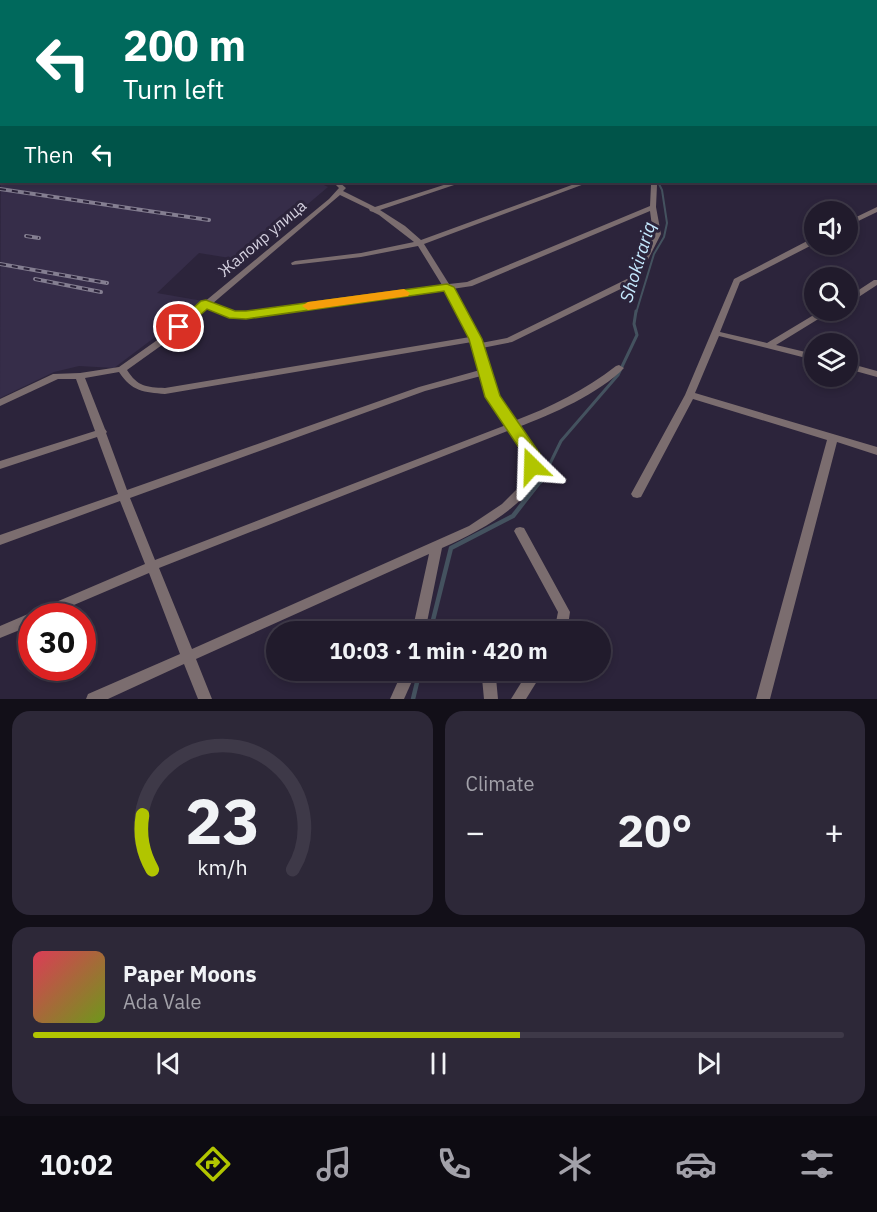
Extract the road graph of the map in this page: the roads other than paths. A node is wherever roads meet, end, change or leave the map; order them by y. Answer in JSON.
{"nodes":[{"id":1,"x":455,"y":183,"type":"edge"},
{"id":2,"x":582,"y":183,"type":"edge"},
{"id":3,"x":652,"y":183,"type":"edge"},
{"id":4,"x":337,"y":187,"type":"edge"},
{"id":5,"x":653,"y":207,"type":"junction"},
{"id":6,"x":877,"y":209,"type":"edge"},
{"id":7,"x":372,"y":210,"type":"junction"},
{"id":8,"x":858,"y":219,"type":"edge"},
{"id":9,"x":420,"y":243,"type":"junction"},
{"id":10,"x":804,"y":246,"type":"edge"},
{"id":11,"x":295,"y":263,"type":"dead end"},
{"id":12,"x":877,"y":282,"type":"edge"},
{"id":13,"x":447,"y":287,"type":"junction"},
{"id":14,"x":858,"y":294,"type":"edge"},
{"id":15,"x":206,"y":303,"type":"junction"},
{"id":16,"x":810,"y":321,"type":"edge"},
{"id":17,"x":715,"y":333,"type":"junction"},
{"id":18,"x":476,"y":342,"type":"junction"},
{"id":19,"x":770,"y":345,"type":"junction"},
{"id":20,"x":804,"y":354,"type":"edge"},
{"id":21,"x":619,"y":368,"type":"dead end"},
{"id":22,"x":122,"y":369,"type":"junction"},
{"id":23,"x":858,"y":369,"type":"edge"},
{"id":24,"x":484,"y":372,"type":"junction"},
{"id":25,"x":877,"y":374,"type":"edge"},
{"id":26,"x":80,"y":376,"type":"junction"},
{"id":27,"x":690,"y":395,"type":"junction"},
{"id":28,"x":0,"y":403,"type":"edge"},
{"id":29,"x":511,"y":426,"type":"junction"},
{"id":30,"x":102,"y":432,"type":"junction"},
{"id":31,"x":833,"y":436,"type":"junction"},
{"id":32,"x":877,"y":451,"type":"edge"},
{"id":33,"x":0,"y":465,"type":"edge"},
{"id":34,"x":637,"y":494,"type":"dead end"},
{"id":35,"x":124,"y":496,"type":"junction"},
{"id":36,"x":520,"y":531,"type":"dead end"},
{"id":37,"x":0,"y":540,"type":"edge"},
{"id":38,"x":437,"y":545,"type":"junction"},
{"id":39,"x":152,"y":566,"type":"junction"},
{"id":40,"x":66,"y":603,"type":"edge"},
{"id":41,"x":420,"y":621,"type":"edge"},
{"id":42,"x":562,"y":621,"type":"edge"},
{"id":43,"x":18,"y":625,"type":"edge"},
{"id":44,"x":0,"y":632,"type":"edge"},
{"id":45,"x":189,"y":656,"type":"junction"},
{"id":46,"x":405,"y":681,"type":"edge"},
{"id":47,"x":489,"y":681,"type":"edge"},
{"id":48,"x":530,"y":681,"type":"edge"},
{"id":49,"x":93,"y":699,"type":"edge"},
{"id":50,"x":205,"y":699,"type":"edge"},
{"id":51,"x":397,"y":699,"type":"edge"},
{"id":52,"x":491,"y":699,"type":"edge"},
{"id":53,"x":518,"y":699,"type":"edge"},
{"id":54,"x":763,"y":699,"type":"edge"}],
"edges":[{"from":1,"to":7,"type":"street"},
{"from":2,"to":9,"type":"street"},
{"from":3,"to":5,"type":"street"},
{"from":4,"to":7,"type":"street"},
{"from":4,"to":15,"type":"street","name":"Жалоир улица"},
{"from":5,"to":13,"type":"street"},
{"from":5,"to":18,"type":"street"},
{"from":6,"to":8,"type":"street"},
{"from":7,"to":9,"type":"street"},
{"from":9,"to":11,"type":"street"},
{"from":9,"to":13,"type":"street"},
{"from":10,"to":17,"type":"street"},
{"from":12,"to":14,"type":"street"},
{"from":13,"to":15,"type":"street"},
{"from":13,"to":18,"type":"street"},
{"from":15,"to":22,"type":"street","name":"Жалоир улица"},
{"from":16,"to":19,"type":"street"},
{"from":17,"to":19,"type":"street"},
{"from":17,"to":27,"type":"street"},
{"from":18,"to":22,"type":"street"},
{"from":18,"to":24,"type":"street"},
{"from":19,"to":20,"type":"street"},
{"from":21,"to":29,"type":"street"},
{"from":22,"to":26,"type":"street","name":"Жалоир улица"},
{"from":23,"to":25,"type":"street"},
{"from":24,"to":29,"type":"street"},
{"from":24,"to":35,"type":"street"},
{"from":26,"to":28,"type":"street","name":"Жалоир улица"},
{"from":26,"to":30,"type":"street"},
{"from":27,"to":31,"type":"street"},
{"from":27,"to":34,"type":"street"},
{"from":29,"to":38,"type":"street"},
{"from":29,"to":39,"type":"street"},
{"from":30,"to":33,"type":"street"},
{"from":30,"to":35,"type":"street"},
{"from":31,"to":32,"type":"street"},
{"from":31,"to":54,"type":"street"},
{"from":35,"to":37,"type":"street"},
{"from":35,"to":39,"type":"street"},
{"from":36,"to":42,"type":"street"},
{"from":38,"to":41,"type":"street"},
{"from":38,"to":45,"type":"street"},
{"from":39,"to":40,"type":"street"},
{"from":39,"to":45,"type":"street"},
{"from":43,"to":44,"type":"street"},
{"from":45,"to":49,"type":"street"},
{"from":45,"to":50,"type":"street"},
{"from":46,"to":51,"type":"street"},
{"from":47,"to":52,"type":"street"},
{"from":48,"to":53,"type":"street"}]}
